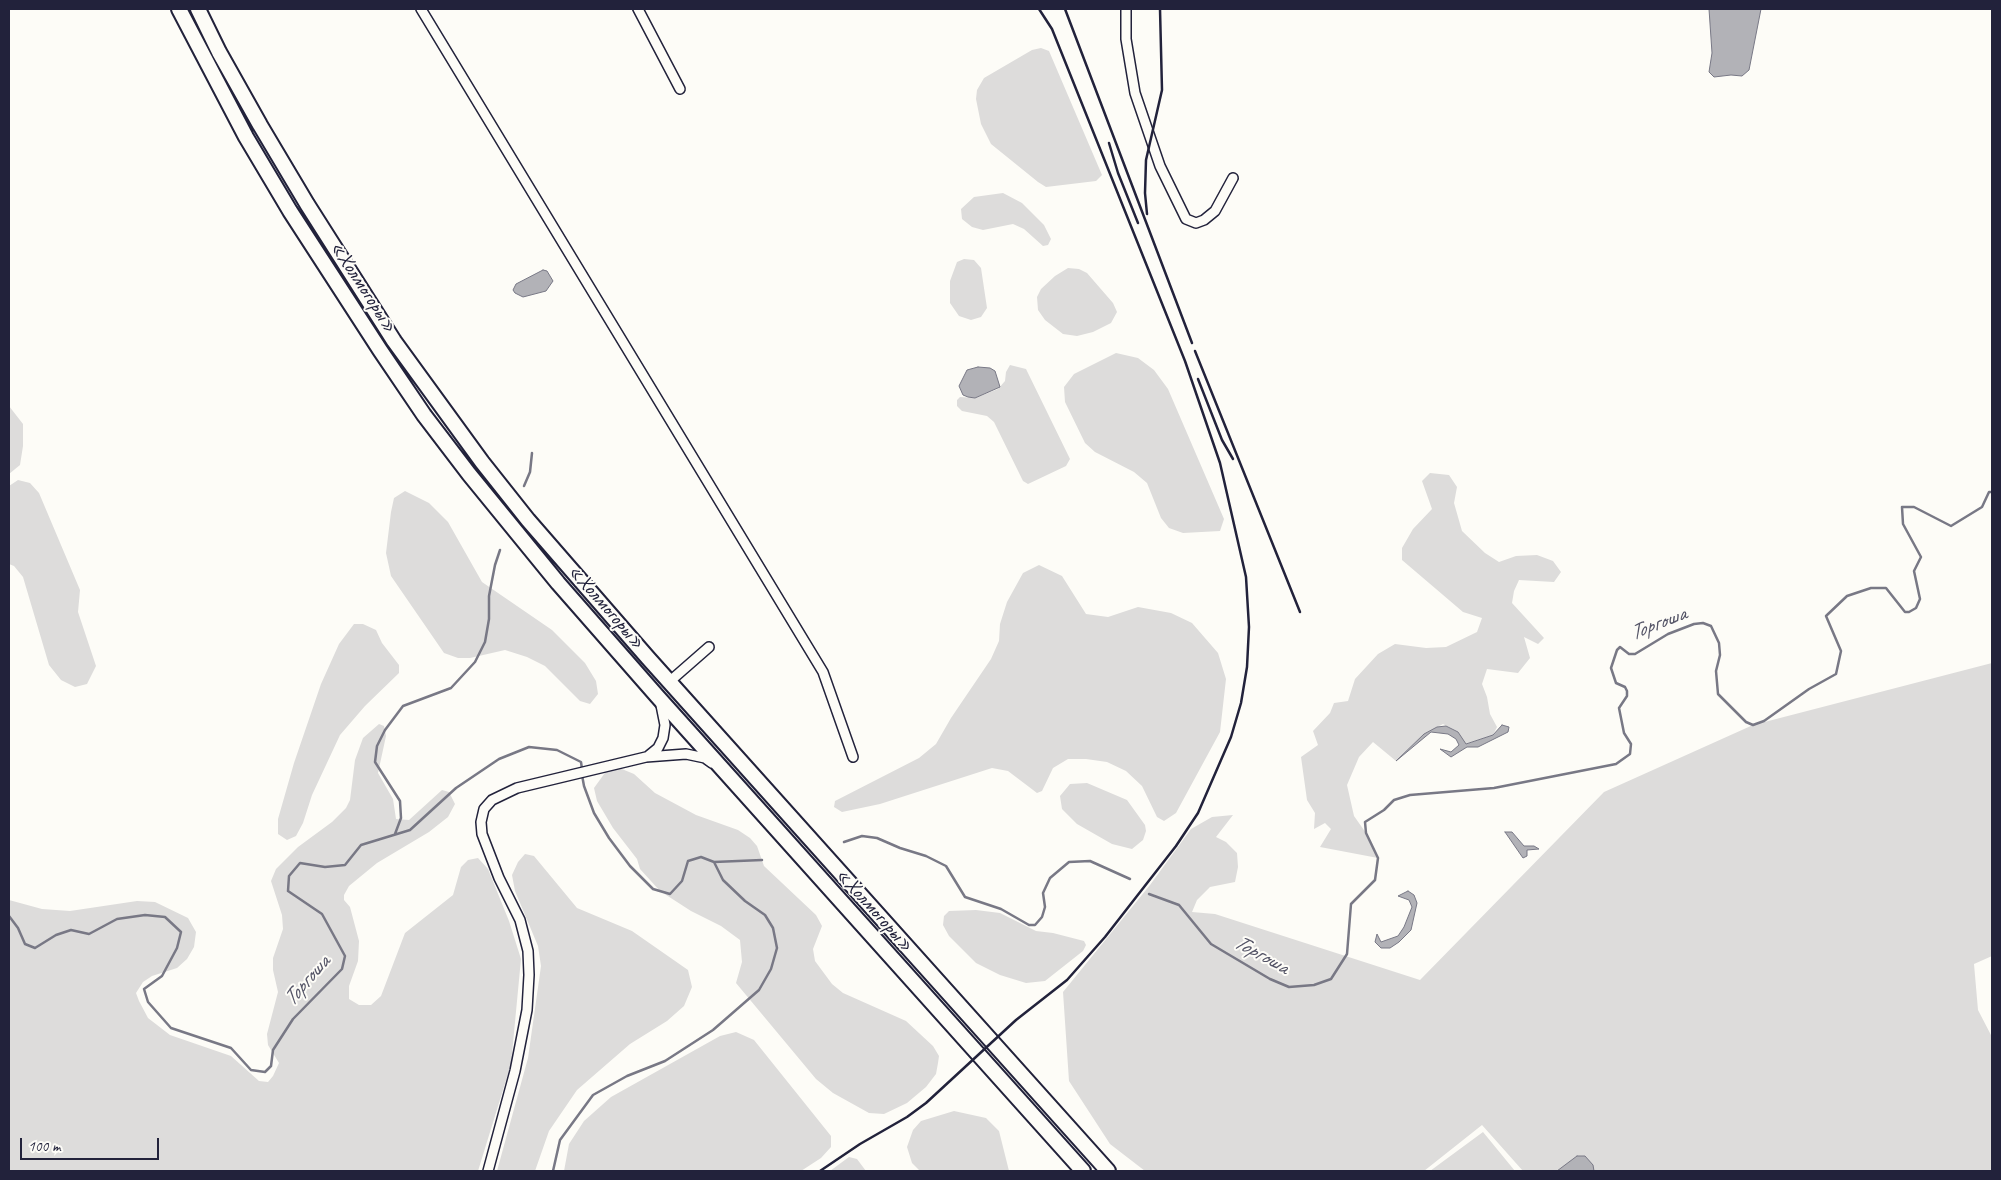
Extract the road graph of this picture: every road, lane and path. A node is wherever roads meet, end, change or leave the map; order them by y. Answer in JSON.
{"nodes":[{"id":1,"x":179,"y":9,"type":"edge"},
{"id":2,"x":198,"y":9,"type":"edge"},
{"id":3,"x":421,"y":9,"type":"edge"},
{"id":4,"x":638,"y":9,"type":"edge"},
{"id":5,"x":1126,"y":9,"type":"edge"},
{"id":6,"x":680,"y":89,"type":"dead end"},
{"id":7,"x":1233,"y":178,"type":"dead end"},
{"id":8,"x":709,"y":647,"type":"dead end"},
{"id":9,"x":670,"y":682,"type":"junction"},
{"id":10,"x":657,"y":696,"type":"junction"},
{"id":11,"x":646,"y":757,"type":"junction"},
{"id":12,"x":852,"y":757,"type":"dead end"},
{"id":13,"x":723,"y":770,"type":"junction"},
{"id":14,"x":488,"y":1171,"type":"edge"},
{"id":15,"x":1083,"y":1171,"type":"edge"},
{"id":16,"x":1108,"y":1171,"type":"edge"}],
"edges":[{"from":1,"to":10,"type":"highway","name":"«Холмогоры»"},
{"from":2,"to":9,"type":"highway","name":"«Холмогоры»"},
{"from":3,"to":12,"type":"street"},
{"from":4,"to":6,"type":"street"},
{"from":5,"to":7,"type":"street"},
{"from":8,"to":9,"type":"street"},
{"from":9,"to":16,"type":"highway","name":"«Холмогоры»"},
{"from":10,"to":11,"type":"street"},
{"from":10,"to":13,"type":"highway","name":"«Холмогоры»"},
{"from":11,"to":13,"type":"street"},
{"from":11,"to":14,"type":"street"},
{"from":13,"to":15,"type":"highway","name":"«Холмогоры»"}]}
